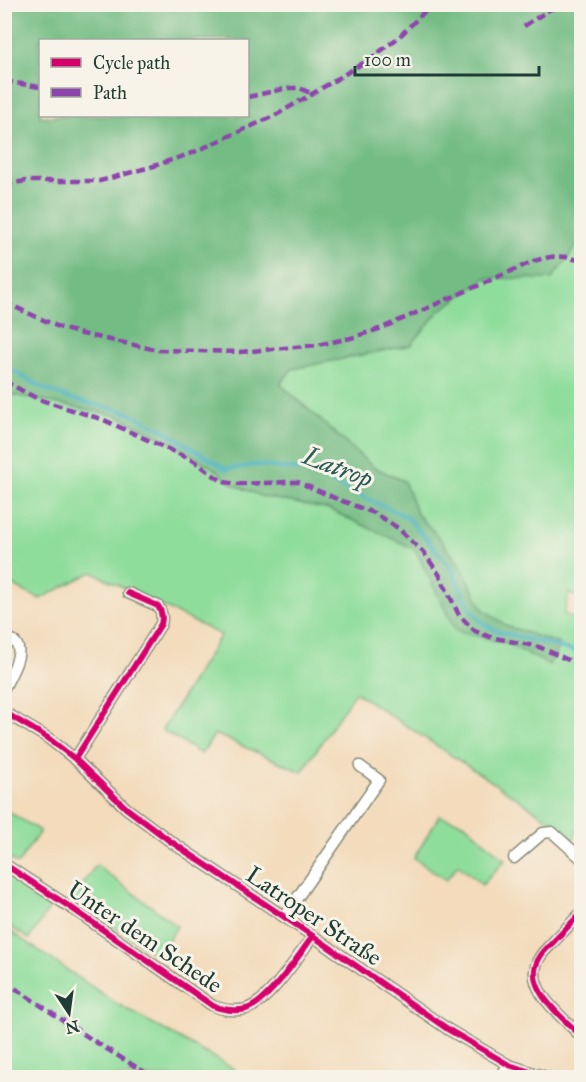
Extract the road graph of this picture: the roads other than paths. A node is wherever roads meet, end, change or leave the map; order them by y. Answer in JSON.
{"nodes":[{"id":1,"x":128,"y":593,"type":"dead end"},
{"id":2,"x":4,"y":636,"type":"edge"},
{"id":3,"x":4,"y":688,"type":"edge"},
{"id":4,"x":4,"y":712,"type":"edge"},
{"id":5,"x":75,"y":759,"type":"junction"},
{"id":6,"x":360,"y":766,"type":"dead end"},
{"id":7,"x":514,"y":858,"type":"dead end"},
{"id":8,"x":582,"y":859,"type":"edge"},
{"id":9,"x":4,"y":864,"type":"edge"},
{"id":10,"x":582,"y":912,"type":"edge"},
{"id":11,"x":284,"y":917,"type":"junction"},
{"id":12,"x":313,"y":936,"type":"junction"},
{"id":13,"x":582,"y":1037,"type":"edge"},
{"id":14,"x":509,"y":1065,"type":"junction"},
{"id":15,"x":499,"y":1077,"type":"edge"},
{"id":16,"x":549,"y":1077,"type":"edge"}],
"edges":[{"from":1,"to":5,"type":"street"},
{"from":2,"to":3,"type":"street"},
{"from":4,"to":5,"type":"street","name":"Latroper Straße"},
{"from":5,"to":11,"type":"street","name":"Latroper Straße"},
{"from":6,"to":11,"type":"street"},
{"from":7,"to":8,"type":"street"},
{"from":9,"to":12,"type":"street","name":"Unter dem Schede"},
{"from":10,"to":13,"type":"street"},
{"from":11,"to":12,"type":"street","name":"Latroper Straße"},
{"from":12,"to":14,"type":"street","name":"Latroper Straße"},
{"from":14,"to":15,"type":"street"},
{"from":14,"to":16,"type":"street","name":"Latroper Straße"}]}
